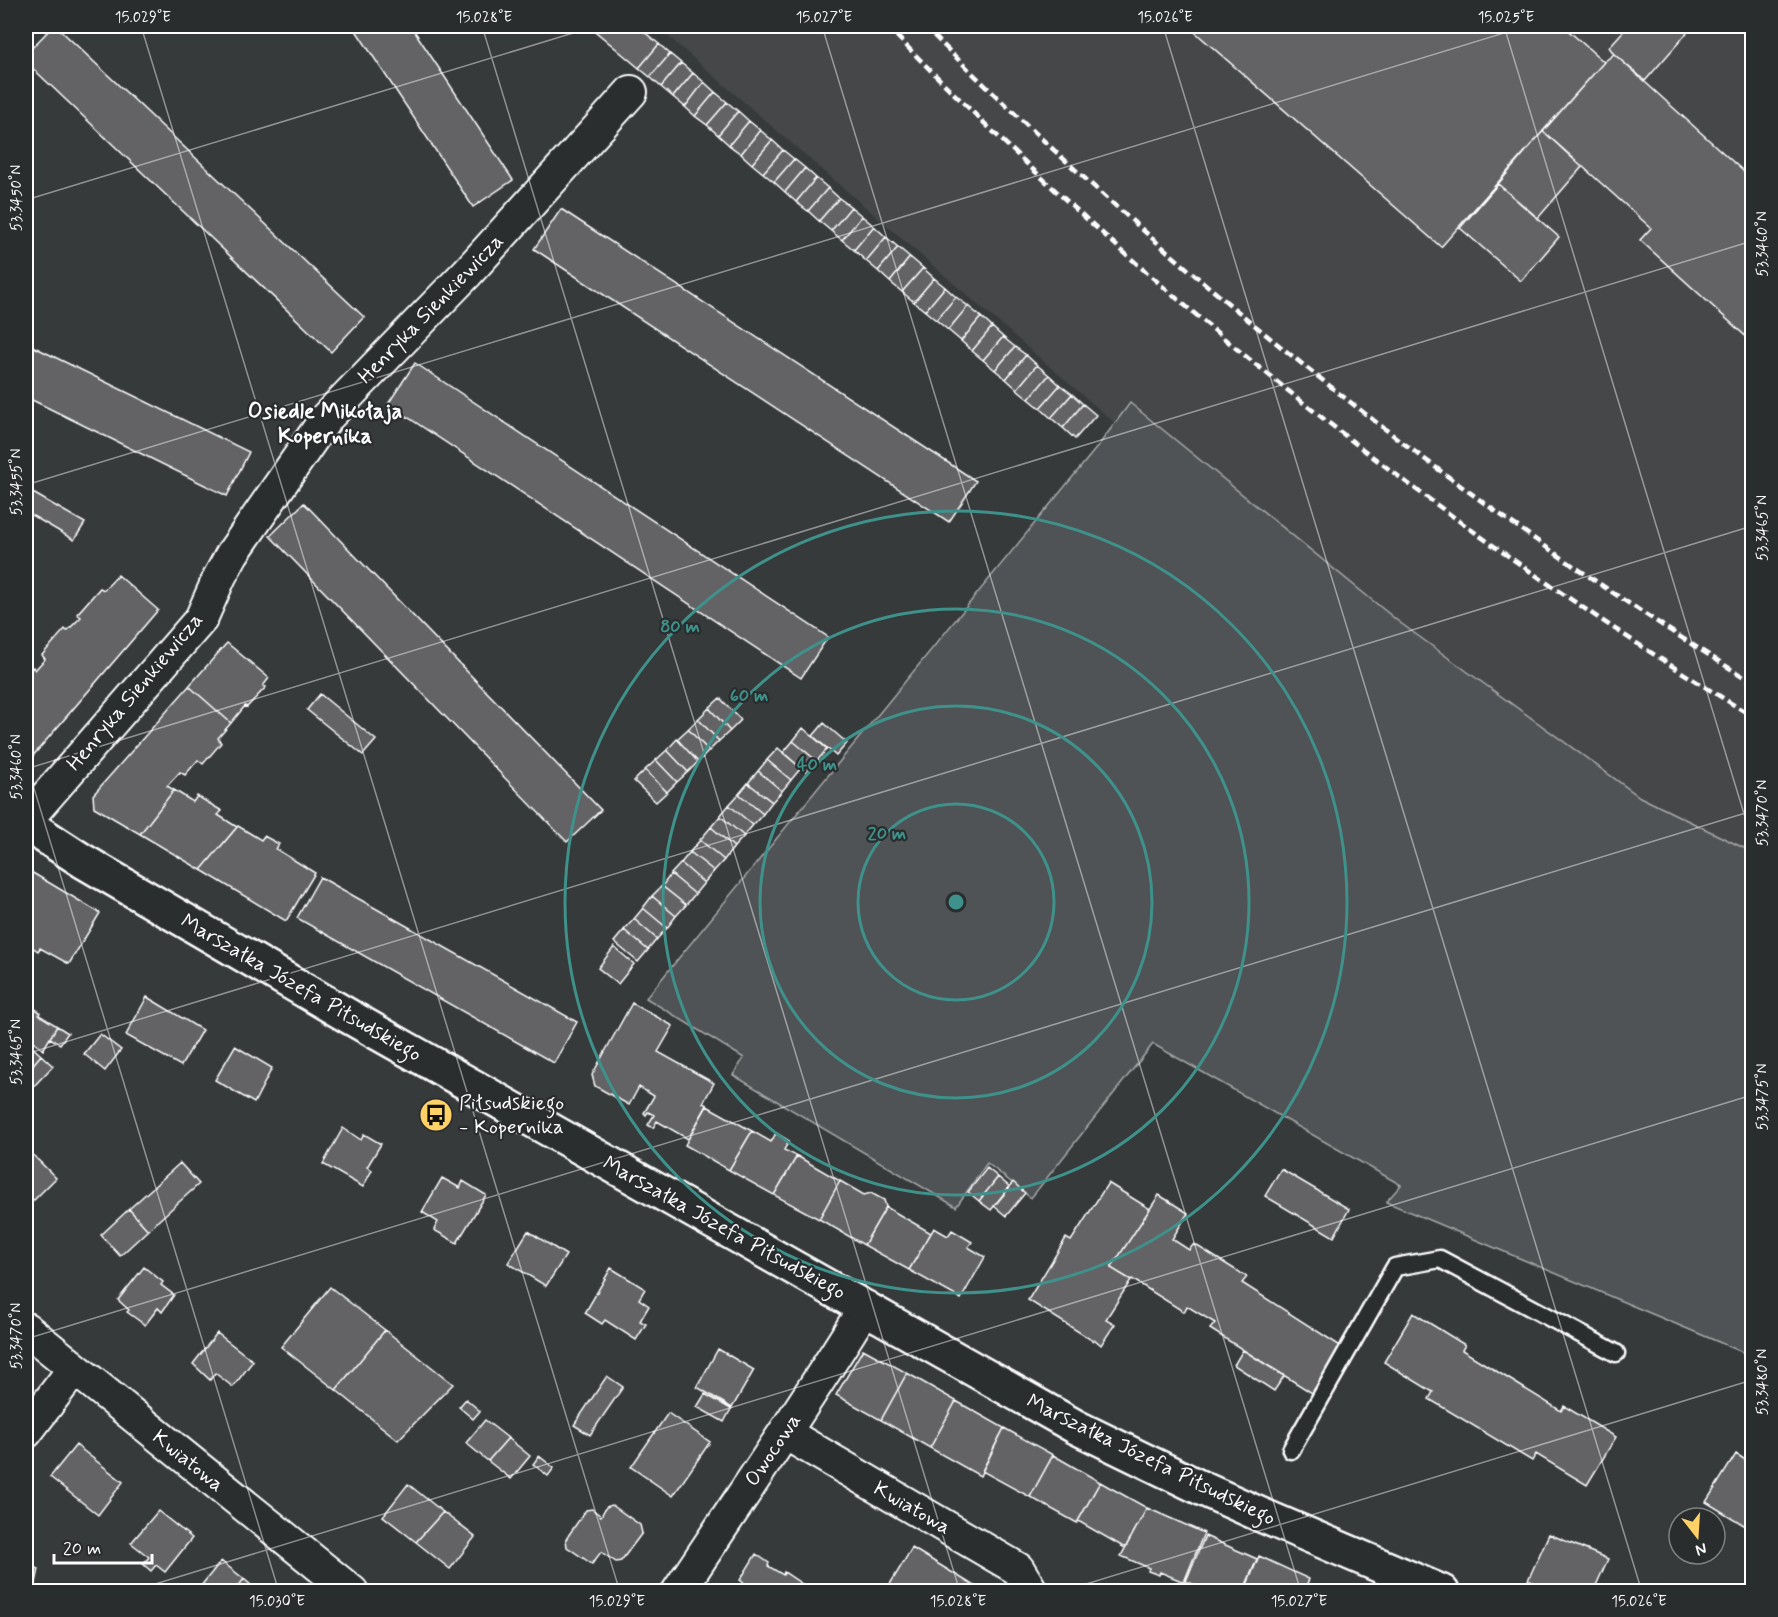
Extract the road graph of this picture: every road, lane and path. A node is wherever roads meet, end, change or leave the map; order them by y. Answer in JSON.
{"nodes":[{"id":1,"x":631,"y":92,"type":"dead end"},
{"id":2,"x":26,"y":822,"type":"edge"},
{"id":3,"x":865,"y":1307,"type":"junction"},
{"id":4,"x":26,"y":1329,"type":"edge"},
{"id":5,"x":1616,"y":1353,"type":"dead end"},
{"id":6,"x":74,"y":1369,"type":"junction"},
{"id":7,"x":26,"y":1432,"type":"edge"},
{"id":8,"x":785,"y":1433,"type":"junction"},
{"id":9,"x":1291,"y":1450,"type":"dead end"},
{"id":10,"x":1426,"y":1588,"type":"edge"},
{"id":11,"x":352,"y":1592,"type":"edge"},
{"id":12,"x":678,"y":1592,"type":"edge"},
{"id":13,"x":1032,"y":1592,"type":"edge"}],
"edges":[{"from":1,"to":2,"type":"street","name":"Henryka Sienkiewicza"},
{"from":2,"to":3,"type":"street","name":"Marszałka Józefa Piłsudskiego"},
{"from":3,"to":8,"type":"street","name":"Owocowa"},
{"from":3,"to":10,"type":"street","name":"Marszałka Józefa Piłsudskiego"},
{"from":4,"to":6,"type":"street","name":"Kwiatowa"},
{"from":5,"to":9,"type":"lane"},
{"from":6,"to":7,"type":"street"},
{"from":6,"to":11,"type":"street","name":"Kwiatowa"},
{"from":8,"to":12,"type":"street","name":"Owocowa"},
{"from":8,"to":13,"type":"street","name":"Kwiatowa"}]}
